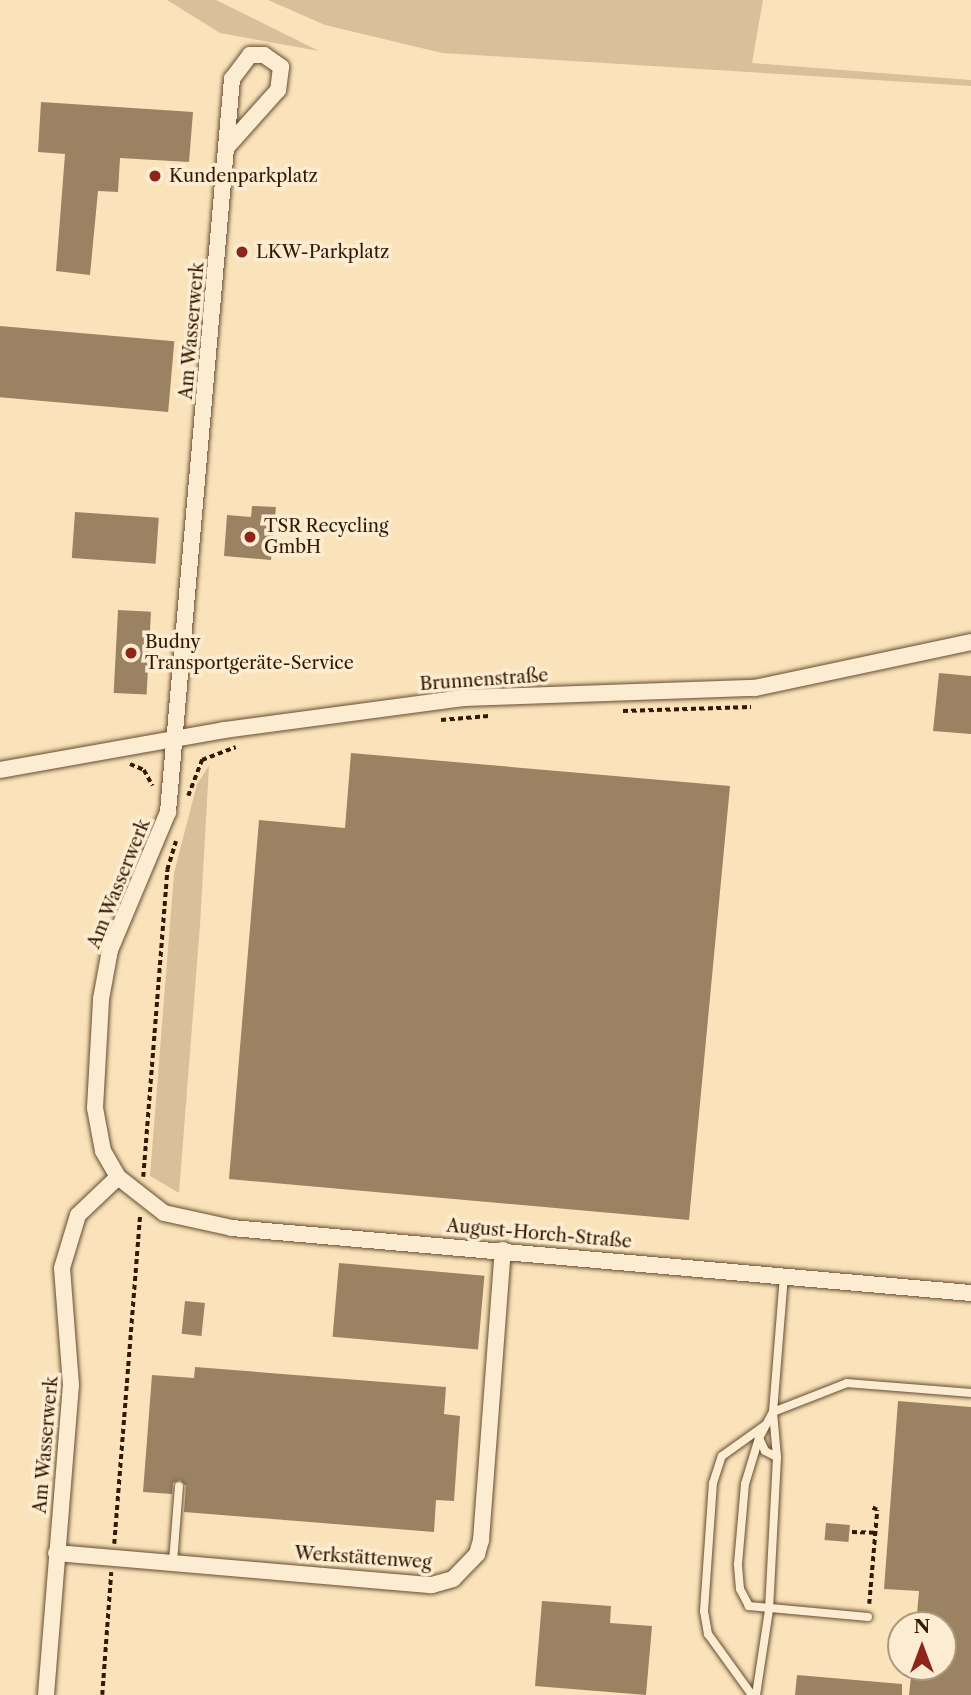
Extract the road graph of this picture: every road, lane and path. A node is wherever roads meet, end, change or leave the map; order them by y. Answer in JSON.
{"nodes":[{"id":1,"x":227,"y":147,"type":"junction"},
{"id":2,"x":971,"y":642,"type":"edge"},
{"id":3,"x":761,"y":705,"type":"dead end"},
{"id":4,"x":616,"y":712,"type":"dead end"},
{"id":5,"x":495,"y":716,"type":"dead end"},
{"id":6,"x":428,"y":722,"type":"dead end"},
{"id":7,"x":177,"y":739,"type":"junction"},
{"id":8,"x":248,"y":745,"type":"dead end"},
{"id":9,"x":116,"y":763,"type":"dead end"},
{"id":10,"x":0,"y":771,"type":"edge"},
{"id":11,"x":154,"y":799,"type":"dead end"},
{"id":12,"x":187,"y":803,"type":"dead end"},
{"id":13,"x":177,"y":837,"type":"dead end"},
{"id":14,"x":118,"y":1177,"type":"junction"},
{"id":15,"x":141,"y":1200,"type":"junction"},
{"id":16,"x":503,"y":1250,"type":"junction"},
{"id":17,"x":784,"y":1275,"type":"junction"},
{"id":18,"x":971,"y":1293,"type":"edge"},
{"id":19,"x":971,"y":1393,"type":"edge"},
{"id":20,"x":773,"y":1412,"type":"junction"},
{"id":21,"x":766,"y":1424,"type":"junction"},
{"id":22,"x":759,"y":1438,"type":"junction"},
{"id":23,"x":777,"y":1458,"type":"junction"},
{"id":24,"x":179,"y":1486,"type":"dead end"},
{"id":25,"x":872,"y":1508,"type":"dead end"},
{"id":26,"x":852,"y":1532,"type":"dead end"},
{"id":27,"x":876,"y":1533,"type":"junction"},
{"id":28,"x":56,"y":1552,"type":"junction"},
{"id":29,"x":113,"y":1558,"type":"junction"},
{"id":30,"x":173,"y":1562,"type":"junction"},
{"id":31,"x":769,"y":1610,"type":"junction"},
{"id":32,"x":868,"y":1617,"type":"joint"},
{"id":33,"x":46,"y":1695,"type":"edge"},
{"id":34,"x":102,"y":1695,"type":"edge"},
{"id":35,"x":754,"y":1695,"type":"edge"}],
"edges":[{"from":1,"to":1,"type":"street","name":"Am Wasserwerk"},
{"from":1,"to":7,"type":"street","name":"Am Wasserwerk"},
{"from":2,"to":7,"type":"street","name":"Brunnenstraße"},
{"from":3,"to":4,"type":"path"},
{"from":5,"to":6,"type":"path"},
{"from":7,"to":10,"type":"street","name":"Brunnenstraße"},
{"from":7,"to":14,"type":"street","name":"Am Wasserwerk"},
{"from":8,"to":12,"type":"path"},
{"from":9,"to":11,"type":"path"},
{"from":13,"to":15,"type":"path"},
{"from":14,"to":15,"type":"street","name":"August-Horch-Straße"},
{"from":14,"to":28,"type":"street","name":"Am Wasserwerk"},
{"from":15,"to":16,"type":"street","name":"August-Horch-Straße"},
{"from":15,"to":29,"type":"path"},
{"from":16,"to":17,"type":"street","name":"August-Horch-Straße"},
{"from":16,"to":30,"type":"street","name":"Werkstättenweg"},
{"from":17,"to":18,"type":"street","name":"August-Horch-Straße"},
{"from":17,"to":20,"type":"lane"},
{"from":19,"to":20,"type":"lane"},
{"from":20,"to":21,"type":"lane"},
{"from":20,"to":23,"type":"lane"},
{"from":21,"to":22,"type":"lane"},
{"from":21,"to":35,"type":"lane"},
{"from":22,"to":23,"type":"lane"},
{"from":22,"to":31,"type":"lane"},
{"from":23,"to":31,"type":"lane"},
{"from":24,"to":30,"type":"lane"},
{"from":25,"to":27,"type":"path"},
{"from":26,"to":27,"type":"path"},
{"from":27,"to":32,"type":"path"},
{"from":28,"to":29,"type":"street","name":"Werkstättenweg"},
{"from":28,"to":33,"type":"street","name":"Am Wasserwerk"},
{"from":29,"to":30,"type":"street","name":"Werkstättenweg"},
{"from":29,"to":34,"type":"path"},
{"from":31,"to":32,"type":"lane"},
{"from":31,"to":35,"type":"lane"}]}
